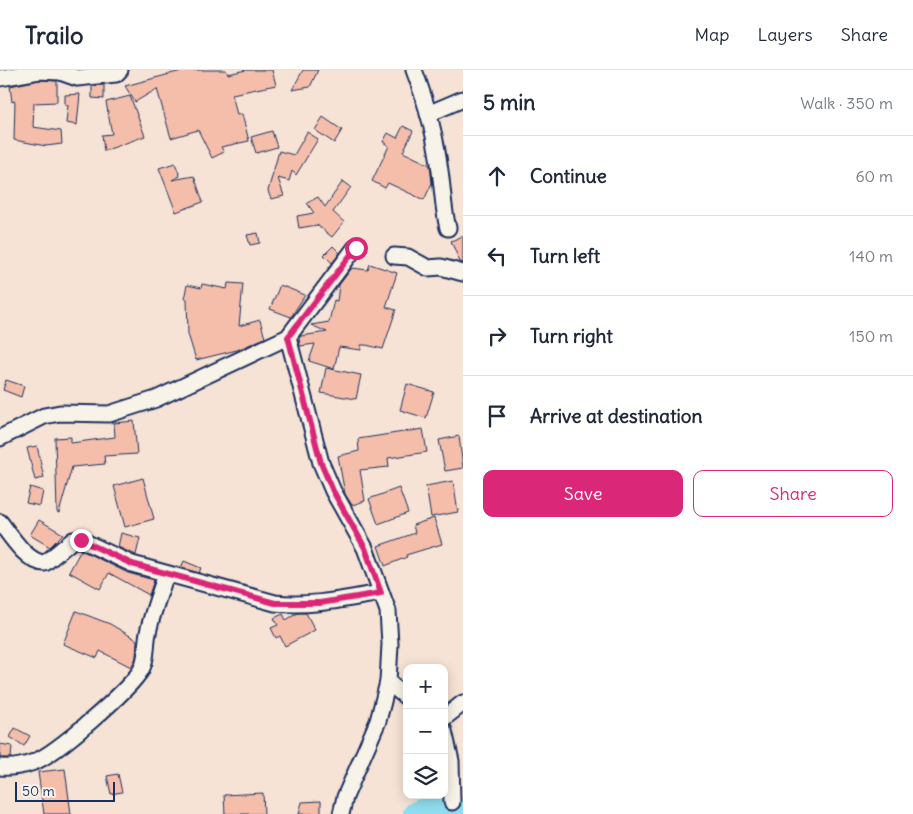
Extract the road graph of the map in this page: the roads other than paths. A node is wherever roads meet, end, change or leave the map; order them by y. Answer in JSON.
{"nodes":[{"id":1,"x":120,"y":70,"type":"edge"},
{"id":2,"x":414,"y":70,"type":"edge"},
{"id":3,"x":0,"y":78,"type":"edge"},
{"id":4,"x":463,"y":100,"type":"edge"},
{"id":5,"x":428,"y":114,"type":"junction"},
{"id":6,"x":448,"y":228,"type":"dead end"},
{"id":7,"x":356,"y":248,"type":"dead end"},
{"id":8,"x":394,"y":256,"type":"dead end"},
{"id":9,"x":463,"y":272,"type":"edge"},
{"id":10,"x":288,"y":337,"type":"junction"},
{"id":11,"x":0,"y":438,"type":"edge"},
{"id":12,"x":0,"y":522,"type":"edge"},
{"id":13,"x":166,"y":574,"type":"junction"},
{"id":14,"x":381,"y":593,"type":"junction"},
{"id":15,"x":388,"y":682,"type":"junction"},
{"id":16,"x":403,"y":695,"type":"edge"},
{"id":17,"x":463,"y":703,"type":"edge"},
{"id":18,"x":448,"y":715,"type":"edge"},
{"id":19,"x":448,"y":748,"type":"edge"},
{"id":20,"x":0,"y":767,"type":"edge"},
{"id":21,"x":452,"y":802,"type":"dead end"},
{"id":22,"x":341,"y":814,"type":"edge"}],
"edges":[{"from":1,"to":3,"type":"street"},
{"from":2,"to":5,"type":"street"},
{"from":4,"to":5,"type":"street"},
{"from":5,"to":6,"type":"street"},
{"from":7,"to":10,"type":"street"},
{"from":8,"to":9,"type":"street"},
{"from":10,"to":11,"type":"street"},
{"from":10,"to":14,"type":"street"},
{"from":12,"to":13,"type":"street"},
{"from":13,"to":14,"type":"street"},
{"from":13,"to":20,"type":"street"},
{"from":14,"to":15,"type":"street"},
{"from":15,"to":16,"type":"street"},
{"from":15,"to":22,"type":"street"},
{"from":17,"to":18,"type":"street"},
{"from":19,"to":21,"type":"street"}]}
